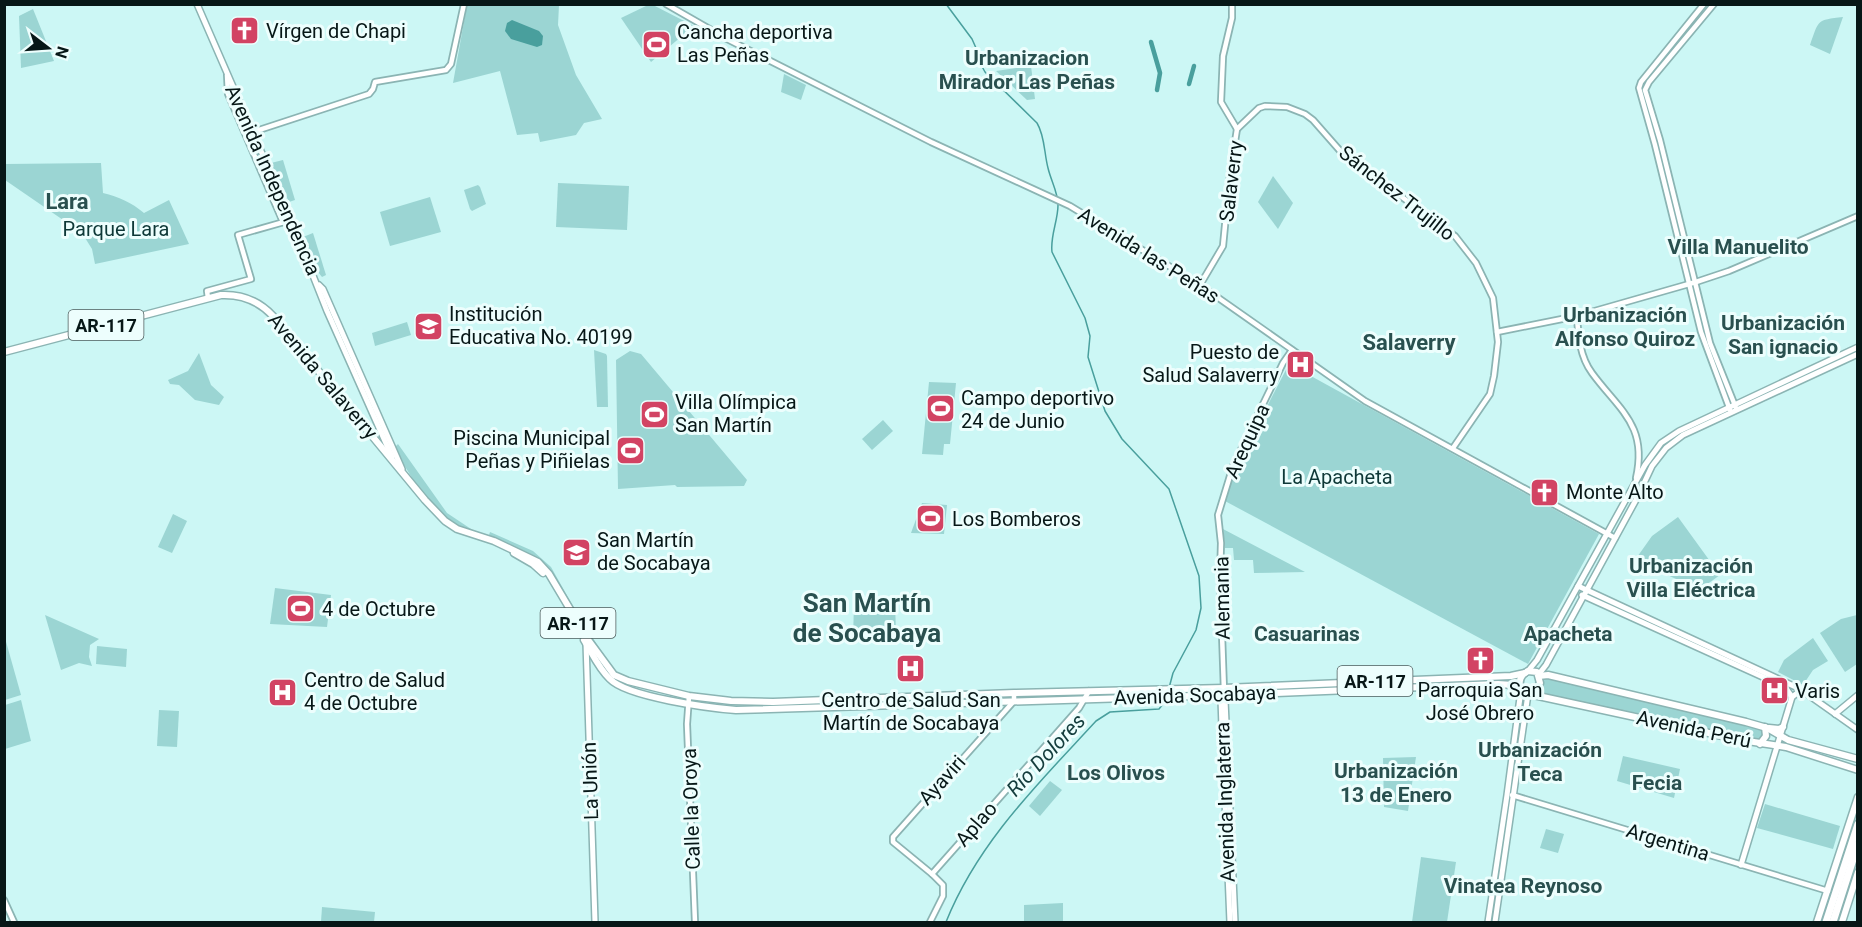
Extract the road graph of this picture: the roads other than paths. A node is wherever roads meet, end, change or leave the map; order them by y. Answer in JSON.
{"nodes":[{"id":1,"x":197,"y":4,"type":"edge"},
{"id":2,"x":464,"y":4,"type":"edge"},
{"id":3,"x":666,"y":4,"type":"edge"},
{"id":4,"x":1232,"y":4,"type":"edge"},
{"id":5,"x":1704,"y":4,"type":"edge"},
{"id":6,"x":1714,"y":4,"type":"edge"},
{"id":7,"x":227,"y":75,"type":"junction"},
{"id":8,"x":1237,"y":129,"type":"junction"},
{"id":9,"x":253,"y":132,"type":"junction"},
{"id":10,"x":1669,"y":178,"type":"junction"},
{"id":11,"x":1663,"y":180,"type":"junction"},
{"id":12,"x":1857,"y":216,"type":"edge"},
{"id":13,"x":291,"y":220,"type":"junction"},
{"id":14,"x":283,"y":222,"type":"junction"},
{"id":15,"x":1696,"y":282,"type":"junction"},
{"id":16,"x":318,"y":284,"type":"junction"},
{"id":17,"x":1690,"y":284,"type":"junction"},
{"id":18,"x":1200,"y":285,"type":"junction"},
{"id":19,"x":208,"y":295,"type":"junction"},
{"id":20,"x":1577,"y":316,"type":"junction"},
{"id":21,"x":1497,"y":332,"type":"junction"},
{"id":22,"x":1857,"y":347,"type":"edge"},
{"id":23,"x":1292,"y":350,"type":"junction"},
{"id":24,"x":4,"y":352,"type":"edge"},
{"id":25,"x":1857,"y":354,"type":"edge"},
{"id":26,"x":1733,"y":409,"type":"junction"},
{"id":27,"x":1452,"y":448,"type":"junction"},
{"id":28,"x":1640,"y":457,"type":"junction"},
{"id":29,"x":1650,"y":457,"type":"junction"},
{"id":30,"x":392,"y":458,"type":"junction"},
{"id":31,"x":1645,"y":465,"type":"junction"},
{"id":32,"x":402,"y":469,"type":"junction"},
{"id":33,"x":1647,"y":477,"type":"junction"},
{"id":34,"x":1635,"y":482,"type":"junction"},
{"id":35,"x":1221,"y":502,"type":"joint"},
{"id":36,"x":1607,"y":534,"type":"junction"},
{"id":37,"x":1614,"y":538,"type":"junction"},
{"id":38,"x":1577,"y":589,"type":"junction"},
{"id":39,"x":1584,"y":593,"type":"junction"},
{"id":40,"x":587,"y":642,"type":"junction"},
{"id":41,"x":1527,"y":672,"type":"junction"},
{"id":42,"x":1539,"y":675,"type":"junction"},
{"id":43,"x":1520,"y":690,"type":"junction"},
{"id":44,"x":1089,"y":691,"type":"junction"},
{"id":45,"x":1224,"y":691,"type":"junction"},
{"id":46,"x":1014,"y":693,"type":"junction"},
{"id":47,"x":1161,"y":693,"type":"junction"},
{"id":48,"x":1806,"y":693,"type":"junction"},
{"id":49,"x":1528,"y":694,"type":"junction"},
{"id":50,"x":1857,"y":695,"type":"edge"},
{"id":51,"x":689,"y":696,"type":"junction"},
{"id":52,"x":1792,"y":697,"type":"junction"},
{"id":53,"x":1086,"y":699,"type":"junction"},
{"id":54,"x":1014,"y":701,"type":"junction"},
{"id":55,"x":688,"y":705,"type":"junction"},
{"id":56,"x":1835,"y":714,"type":"junction"},
{"id":57,"x":1783,"y":727,"type":"junction"},
{"id":58,"x":1766,"y":728,"type":"junction"},
{"id":59,"x":1857,"y":730,"type":"edge"},
{"id":60,"x":1780,"y":736,"type":"junction"},
{"id":61,"x":1760,"y":744,"type":"junction"},
{"id":62,"x":1777,"y":746,"type":"junction"},
{"id":63,"x":1857,"y":759,"type":"edge"},
{"id":64,"x":1857,"y":770,"type":"edge"},
{"id":65,"x":1510,"y":795,"type":"junction"},
{"id":66,"x":1857,"y":797,"type":"edge"},
{"id":67,"x":1856,"y":806,"type":"edge"},
{"id":68,"x":1857,"y":824,"type":"edge"},
{"id":69,"x":1857,"y":844,"type":"edge"},
{"id":70,"x":1741,"y":865,"type":"junction"},
{"id":71,"x":1857,"y":872,"type":"edge"},
{"id":72,"x":932,"y":874,"type":"junction"},
{"id":73,"x":1828,"y":891,"type":"junction"},
{"id":74,"x":4,"y":900,"type":"edge"},
{"id":75,"x":14,"y":922,"type":"edge"},
{"id":76,"x":595,"y":922,"type":"edge"},
{"id":77,"x":695,"y":922,"type":"edge"},
{"id":78,"x":930,"y":922,"type":"edge"},
{"id":79,"x":1230,"y":922,"type":"edge"},
{"id":80,"x":1235,"y":922,"type":"edge"},
{"id":81,"x":1488,"y":922,"type":"edge"},
{"id":82,"x":1495,"y":922,"type":"edge"},
{"id":83,"x":1817,"y":922,"type":"edge"},
{"id":84,"x":1826,"y":922,"type":"edge"},
{"id":85,"x":1833,"y":922,"type":"edge"},
{"id":86,"x":1842,"y":922,"type":"edge"}],
"edges":[{"from":1,"to":7,"type":"main road","name":"Avenida Independencia"},
{"from":2,"to":9,"type":"street"},
{"from":3,"to":18,"type":"street","name":"Avenida las Peñas"},
{"from":4,"to":8,"type":"street","name":"Salaverry"},
{"from":5,"to":11,"type":"street"},
{"from":6,"to":10,"type":"street"},
{"from":7,"to":9,"type":"main road","name":"Avenida Independencia"},
{"from":7,"to":14,"type":"street"},
{"from":8,"to":18,"type":"street","name":"Salaverry"},
{"from":8,"to":21,"type":"street","name":"Sánchez Trujillo"},
{"from":9,"to":13,"type":"main road","name":"Avenida Independencia"},
{"from":10,"to":11,"type":"street"},
{"from":10,"to":15,"type":"street"},
{"from":11,"to":17,"type":"street"},
{"from":12,"to":15,"type":"street"},
{"from":13,"to":14,"type":"street"},
{"from":13,"to":16,"type":"main road","name":"Avenida Independencia"},
{"from":14,"to":19,"type":"street"},
{"from":15,"to":17,"type":"street"},
{"from":15,"to":26,"type":"street"},
{"from":16,"to":30,"type":"main road","name":"Avenida Independencia"},
{"from":16,"to":32,"type":"main road","name":"Avenida Independencia"},
{"from":17,"to":20,"type":"street"},
{"from":17,"to":26,"type":"street"},
{"from":18,"to":23,"type":"street","name":"Avenida las Peñas"},
{"from":19,"to":24,"type":"main road","name":"Avenida Salaverry","number":"AR-117"},
{"from":19,"to":30,"type":"main road","name":"Avenida Salaverry","number":"AR-117"},
{"from":20,"to":21,"type":"street"},
{"from":20,"to":28,"type":"street"},
{"from":21,"to":27,"type":"street","name":"Sánchez Trujillo"},
{"from":22,"to":26,"type":"main road"},
{"from":23,"to":27,"type":"street","name":"Avenida las Peñas"},
{"from":23,"to":35,"type":"street","name":"Arequipa"},
{"from":25,"to":26,"type":"main road"},
{"from":26,"to":29,"type":"main road"},
{"from":26,"to":33,"type":"main road"},
{"from":27,"to":36,"type":"street","name":"Avenida las Peñas"},
{"from":28,"to":29,"type":"main road"},
{"from":28,"to":31,"type":"street"},
{"from":28,"to":34,"type":"street"},
{"from":29,"to":31,"type":"main road"},
{"from":30,"to":32,"type":"main road","name":"Avenida Socabaya","number":"AR-117"},
{"from":31,"to":33,"type":"street"},
{"from":31,"to":34,"type":"main road"},
{"from":32,"to":40,"type":"main road","name":"Avenida Socabaya","number":"AR-117"},
{"from":33,"to":37,"type":"main road"},
{"from":34,"to":36,"type":"main road"},
{"from":35,"to":45,"type":"street","name":"Alemania"},
{"from":36,"to":37,"type":"street","name":"Avenida las Peñas"},
{"from":36,"to":38,"type":"main road"},
{"from":37,"to":39,"type":"main road"},
{"from":38,"to":39,"type":"main road"},
{"from":38,"to":41,"type":"main road"},
{"from":39,"to":42,"type":"main road"},
{"from":39,"to":48,"type":"main road"},
{"from":39,"to":52,"type":"main road"},
{"from":40,"to":51,"type":"main road","name":"Avenida Socabaya","number":"AR-117"},
{"from":40,"to":55,"type":"main road","name":"Avenida Socabaya","number":"AR-117"},
{"from":40,"to":76,"type":"main road","name":"La Unión"},
{"from":41,"to":42,"type":"main road","number":"AR-117"},
{"from":41,"to":43,"type":"main road"},
{"from":41,"to":45,"type":"main road","name":"Avenida Socabaya","number":"AR-117"},
{"from":42,"to":49,"type":"main road"},
{"from":42,"to":58,"type":"main road","name":"Avenida Perú"},
{"from":43,"to":45,"type":"main road","name":"Avenida Socabaya","number":"AR-117"},
{"from":43,"to":49,"type":"main road","number":"AR-117"},
{"from":43,"to":65,"type":"main road"},
{"from":44,"to":46,"type":"main road","name":"Avenida Socabaya","number":"AR-117"},
{"from":44,"to":47,"type":"main road","name":"Avenida Socabaya","number":"AR-117"},
{"from":44,"to":53,"type":"street","name":"Aplao"},
{"from":45,"to":47,"type":"main road","name":"Avenida Socabaya","number":"AR-117"},
{"from":45,"to":79,"type":"main road","name":"Avenida Inglaterra"},
{"from":45,"to":80,"type":"main road","name":"Avenida Inglaterra"},
{"from":46,"to":51,"type":"main road","name":"Avenida Socabaya","number":"AR-117"},
{"from":46,"to":54,"type":"street"},
{"from":47,"to":53,"type":"main road","name":"Avenida Socabaya","number":"AR-117"},
{"from":48,"to":52,"type":"main road"},
{"from":48,"to":56,"type":"main road"},
{"from":49,"to":61,"type":"main road","name":"Avenida Perú"},
{"from":49,"to":65,"type":"main road"},
{"from":50,"to":56,"type":"main road"},
{"from":51,"to":55,"type":"street","name":"Calle la Oroya"},
{"from":52,"to":57,"type":"main road"},
{"from":53,"to":54,"type":"main road","name":"Avenida Socabaya","number":"AR-117"},
{"from":53,"to":72,"type":"street","name":"Aplao"},
{"from":54,"to":55,"type":"main road","name":"Avenida Socabaya","number":"AR-117"},
{"from":54,"to":72,"type":"street","name":"Ayaviri"},
{"from":55,"to":77,"type":"street","name":"Calle la Oroya"},
{"from":56,"to":59,"type":"main road"},
{"from":57,"to":58,"type":"main road"},
{"from":57,"to":60,"type":"main road"},
{"from":58,"to":60,"type":"main road","name":"Avenida Perú"},
{"from":58,"to":61,"type":"main road"},
{"from":60,"to":62,"type":"main road"},
{"from":60,"to":63,"type":"main road","name":"Avenida Perú"},
{"from":61,"to":62,"type":"main road","name":"Avenida Perú"},
{"from":62,"to":64,"type":"main road","name":"Avenida Perú"},
{"from":62,"to":70,"type":"main road"},
{"from":65,"to":70,"type":"street","name":"Argentina"},
{"from":65,"to":81,"type":"main road"},
{"from":65,"to":82,"type":"main road"},
{"from":66,"to":67,"type":"main road"},
{"from":67,"to":73,"type":"main road"},
{"from":68,"to":84,"type":"highway"},
{"from":69,"to":85,"type":"highway"},
{"from":70,"to":73,"type":"street","name":"Argentina"},
{"from":71,"to":86,"type":"main road"},
{"from":72,"to":78,"type":"street"},
{"from":73,"to":83,"type":"main road"},
{"from":74,"to":75,"type":"street"}]}
